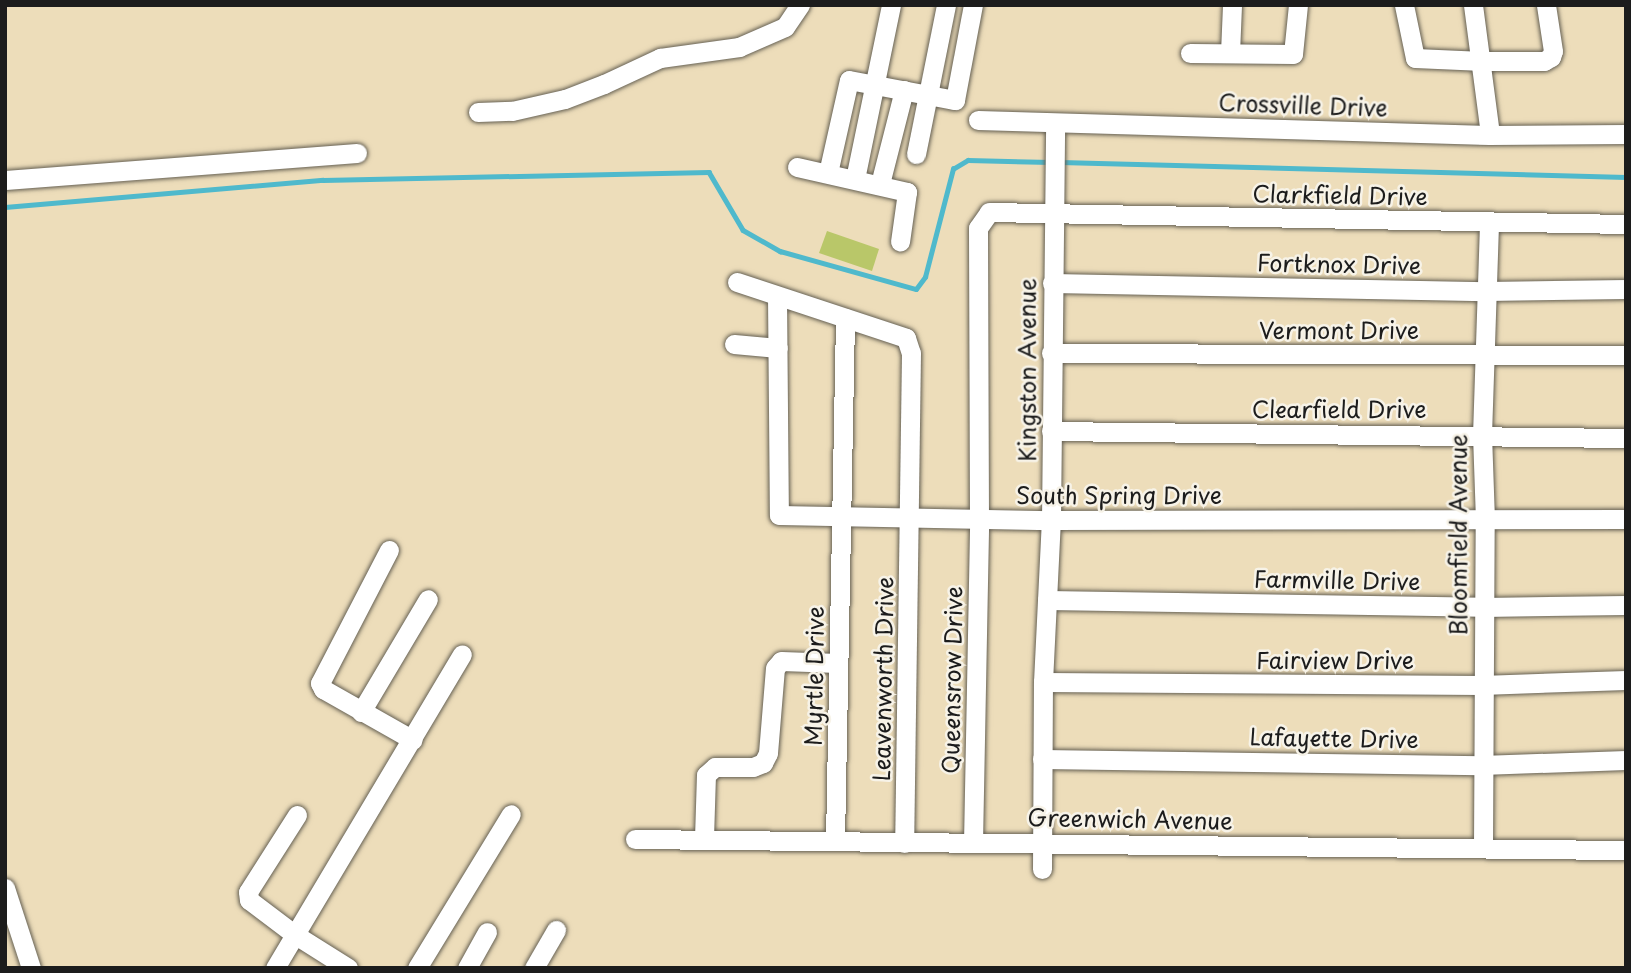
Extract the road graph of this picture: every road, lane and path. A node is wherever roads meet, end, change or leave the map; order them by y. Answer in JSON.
{"nodes":[{"id":1,"x":800,"y":5,"type":"edge"},
{"id":2,"x":891,"y":5,"type":"edge"},
{"id":3,"x":946,"y":5,"type":"edge"},
{"id":4,"x":974,"y":5,"type":"edge"},
{"id":5,"x":1232,"y":5,"type":"edge"},
{"id":6,"x":1298,"y":5,"type":"edge"},
{"id":7,"x":1404,"y":5,"type":"edge"},
{"id":8,"x":1474,"y":5,"type":"edge"},
{"id":9,"x":1546,"y":5,"type":"edge"},
{"id":10,"x":1190,"y":53,"type":"dead end"},
{"id":11,"x":1230,"y":53,"type":"junction"},
{"id":12,"x":1483,"y":61,"type":"junction"},
{"id":13,"x":874,"y":84,"type":"junction"},
{"id":14,"x":904,"y":90,"type":"junction"},
{"id":15,"x":929,"y":95,"type":"junction"},
{"id":16,"x":478,"y":113,"type":"dead end"},
{"id":17,"x":978,"y":120,"type":"dead end"},
{"id":18,"x":1055,"y":123,"type":"junction"},
{"id":19,"x":1626,"y":134,"type":"edge"},
{"id":20,"x":1490,"y":135,"type":"junction"},
{"id":21,"x":357,"y":153,"type":"dead end"},
{"id":22,"x":916,"y":154,"type":"dead end"},
{"id":23,"x":797,"y":167,"type":"dead end"},
{"id":24,"x":828,"y":173,"type":"junction"},
{"id":25,"x":855,"y":179,"type":"junction"},
{"id":26,"x":5,"y":180,"type":"edge"},
{"id":27,"x":880,"y":184,"type":"junction"},
{"id":28,"x":1053,"y":214,"type":"junction"},
{"id":29,"x":1489,"y":222,"type":"junction"},
{"id":30,"x":1626,"y":224,"type":"edge"},
{"id":31,"x":900,"y":242,"type":"dead end"},
{"id":32,"x":737,"y":282,"type":"dead end"},
{"id":33,"x":1052,"y":283,"type":"junction"},
{"id":34,"x":1626,"y":289,"type":"edge"},
{"id":35,"x":1486,"y":291,"type":"junction"},
{"id":36,"x":777,"y":296,"type":"junction"},
{"id":37,"x":845,"y":318,"type":"junction"},
{"id":38,"x":734,"y":344,"type":"dead end"},
{"id":39,"x":778,"y":348,"type":"junction"},
{"id":40,"x":1051,"y":353,"type":"junction"},
{"id":41,"x":1484,"y":355,"type":"junction"},
{"id":42,"x":1626,"y":355,"type":"edge"},
{"id":43,"x":1051,"y":431,"type":"junction"},
{"id":44,"x":1482,"y":435,"type":"junction"},
{"id":45,"x":1626,"y":438,"type":"edge"},
{"id":46,"x":843,"y":514,"type":"junction"},
{"id":47,"x":910,"y":515,"type":"junction"},
{"id":48,"x":979,"y":518,"type":"junction"},
{"id":49,"x":1626,"y":519,"type":"edge"},
{"id":50,"x":1051,"y":520,"type":"junction"},
{"id":51,"x":1485,"y":520,"type":"junction"},
{"id":52,"x":389,"y":550,"type":"dead end"},
{"id":53,"x":428,"y":599,"type":"dead end"},
{"id":54,"x":1047,"y":600,"type":"junction"},
{"id":55,"x":1626,"y":605,"type":"edge"},
{"id":56,"x":1482,"y":607,"type":"junction"},
{"id":57,"x":462,"y":654,"type":"dead end"},
{"id":58,"x":838,"y":663,"type":"junction"},
{"id":59,"x":1626,"y":680,"type":"edge"},
{"id":60,"x":1043,"y":682,"type":"junction"},
{"id":61,"x":1481,"y":685,"type":"junction"},
{"id":62,"x":361,"y":712,"type":"junction"},
{"id":63,"x":413,"y":740,"type":"junction"},
{"id":64,"x":1042,"y":758,"type":"junction"},
{"id":65,"x":1626,"y":760,"type":"edge"},
{"id":66,"x":1481,"y":765,"type":"junction"},
{"id":67,"x":511,"y":814,"type":"dead end"},
{"id":68,"x":297,"y":815,"type":"dead end"},
{"id":69,"x":704,"y":838,"type":"junction"},
{"id":70,"x":635,"y":839,"type":"dead end"},
{"id":71,"x":835,"y":840,"type":"junction"},
{"id":72,"x":904,"y":843,"type":"junction"},
{"id":73,"x":973,"y":843,"type":"junction"},
{"id":74,"x":1042,"y":843,"type":"junction"},
{"id":75,"x":1483,"y":848,"type":"junction"},
{"id":76,"x":1626,"y":850,"type":"edge"},
{"id":77,"x":1042,"y":869,"type":"dead end"},
{"id":78,"x":5,"y":888,"type":"edge"},
{"id":79,"x":556,"y":930,"type":"dead end"},
{"id":80,"x":487,"y":932,"type":"dead end"},
{"id":81,"x":294,"y":934,"type":"junction"},
{"id":82,"x":31,"y":968,"type":"edge"},
{"id":83,"x":275,"y":968,"type":"edge"},
{"id":84,"x":348,"y":968,"type":"edge"},
{"id":85,"x":417,"y":968,"type":"edge"},
{"id":86,"x":467,"y":968,"type":"edge"},
{"id":87,"x":534,"y":968,"type":"edge"}],
"edges":[{"from":1,"to":16,"type":"street"},
{"from":2,"to":13,"type":"street"},
{"from":3,"to":15,"type":"street"},
{"from":4,"to":15,"type":"street"},
{"from":5,"to":11,"type":"street"},
{"from":6,"to":11,"type":"street"},
{"from":7,"to":12,"type":"street"},
{"from":8,"to":12,"type":"street"},
{"from":9,"to":12,"type":"street"},
{"from":10,"to":11,"type":"street"},
{"from":12,"to":20,"type":"street"},
{"from":13,"to":14,"type":"street"},
{"from":13,"to":24,"type":"street"},
{"from":13,"to":25,"type":"street"},
{"from":14,"to":15,"type":"street"},
{"from":14,"to":27,"type":"street"},
{"from":15,"to":22,"type":"street"},
{"from":17,"to":18,"type":"street","name":"Crossville Drive"},
{"from":18,"to":20,"type":"street","name":"Crossville Drive"},
{"from":18,"to":28,"type":"street","name":"Kingston Avenue"},
{"from":19,"to":20,"type":"street","name":"Crossville Drive"},
{"from":21,"to":26,"type":"street"},
{"from":23,"to":24,"type":"street"},
{"from":24,"to":25,"type":"street"},
{"from":25,"to":27,"type":"street"},
{"from":27,"to":31,"type":"street"},
{"from":28,"to":29,"type":"street","name":"Clarkfield Drive"},
{"from":28,"to":33,"type":"street","name":"Kingston Avenue"},
{"from":28,"to":48,"type":"street","name":"Clarkfield Drive"},
{"from":29,"to":30,"type":"street","name":"Clarkfield Drive"},
{"from":29,"to":35,"type":"street","name":"Bloomfield Avenue"},
{"from":32,"to":36,"type":"street"},
{"from":33,"to":35,"type":"street","name":"Fortknox Drive"},
{"from":33,"to":40,"type":"street","name":"Kingston Avenue"},
{"from":34,"to":35,"type":"street","name":"Fortknox Drive"},
{"from":35,"to":41,"type":"street","name":"Bloomfield Avenue"},
{"from":36,"to":37,"type":"street"},
{"from":36,"to":39,"type":"street","name":"South Spring Drive"},
{"from":37,"to":46,"type":"street","name":"Myrtle Drive"},
{"from":37,"to":47,"type":"street","name":"Leavenworth Drive"},
{"from":38,"to":39,"type":"street"},
{"from":39,"to":46,"type":"street","name":"South Spring Drive"},
{"from":40,"to":41,"type":"street","name":"Vermont Drive"},
{"from":40,"to":43,"type":"street","name":"Kingston Avenue"},
{"from":41,"to":42,"type":"street","name":"Vermont Drive"},
{"from":41,"to":44,"type":"street","name":"Bloomfield Avenue"},
{"from":43,"to":44,"type":"street","name":"Clearfield Drive"},
{"from":43,"to":50,"type":"street","name":"Kingston Avenue"},
{"from":44,"to":45,"type":"street","name":"Clearfield Drive"},
{"from":44,"to":51,"type":"street","name":"Bloomfield Avenue"},
{"from":46,"to":47,"type":"street","name":"South Spring Drive"},
{"from":46,"to":58,"type":"street","name":"Myrtle Drive"},
{"from":47,"to":48,"type":"street","name":"South Spring Drive"},
{"from":47,"to":72,"type":"street","name":"Leavenworth Drive"},
{"from":48,"to":50,"type":"street","name":"South Spring Drive"},
{"from":48,"to":73,"type":"street","name":"Queensrow Drive"},
{"from":49,"to":51,"type":"street","name":"South Spring Drive"},
{"from":50,"to":51,"type":"street","name":"South Spring Drive"},
{"from":50,"to":54,"type":"street","name":"Kingston Avenue"},
{"from":51,"to":56,"type":"street","name":"Bloomfield Avenue"},
{"from":52,"to":62,"type":"street"},
{"from":53,"to":62,"type":"street"},
{"from":54,"to":56,"type":"street","name":"Farmville Drive"},
{"from":54,"to":60,"type":"street","name":"Kingston Avenue"},
{"from":55,"to":56,"type":"street","name":"Farmville Drive"},
{"from":56,"to":61,"type":"street","name":"Bloomfield Avenue"},
{"from":57,"to":63,"type":"street"},
{"from":58,"to":69,"type":"street"},
{"from":58,"to":71,"type":"street","name":"Myrtle Drive"},
{"from":59,"to":61,"type":"street","name":"Fairview Drive"},
{"from":60,"to":61,"type":"street","name":"Fairview Drive"},
{"from":60,"to":64,"type":"street","name":"Kingston Avenue"},
{"from":61,"to":66,"type":"street","name":"Bloomfield Avenue"},
{"from":62,"to":63,"type":"street"},
{"from":63,"to":81,"type":"street"},
{"from":64,"to":66,"type":"street","name":"Lafayette Drive"},
{"from":64,"to":74,"type":"street","name":"Kingston Avenue"},
{"from":65,"to":66,"type":"street","name":"Lafayette Drive"},
{"from":66,"to":75,"type":"street","name":"Bloomfield Avenue"},
{"from":67,"to":85,"type":"street"},
{"from":68,"to":81,"type":"street"},
{"from":69,"to":70,"type":"street","name":"Greenwich Avenue"},
{"from":69,"to":71,"type":"street","name":"Greenwich Avenue"},
{"from":71,"to":72,"type":"street","name":"Greenwich Avenue"},
{"from":72,"to":73,"type":"street","name":"Greenwich Avenue"},
{"from":73,"to":74,"type":"street","name":"Greenwich Avenue"},
{"from":74,"to":75,"type":"street","name":"Greenwich Avenue"},
{"from":74,"to":77,"type":"street","name":"Kingston Avenue"},
{"from":75,"to":76,"type":"street","name":"Greenwich Avenue"},
{"from":78,"to":82,"type":"street"},
{"from":79,"to":87,"type":"street"},
{"from":80,"to":86,"type":"street"},
{"from":81,"to":83,"type":"street"},
{"from":81,"to":84,"type":"street"}]}
